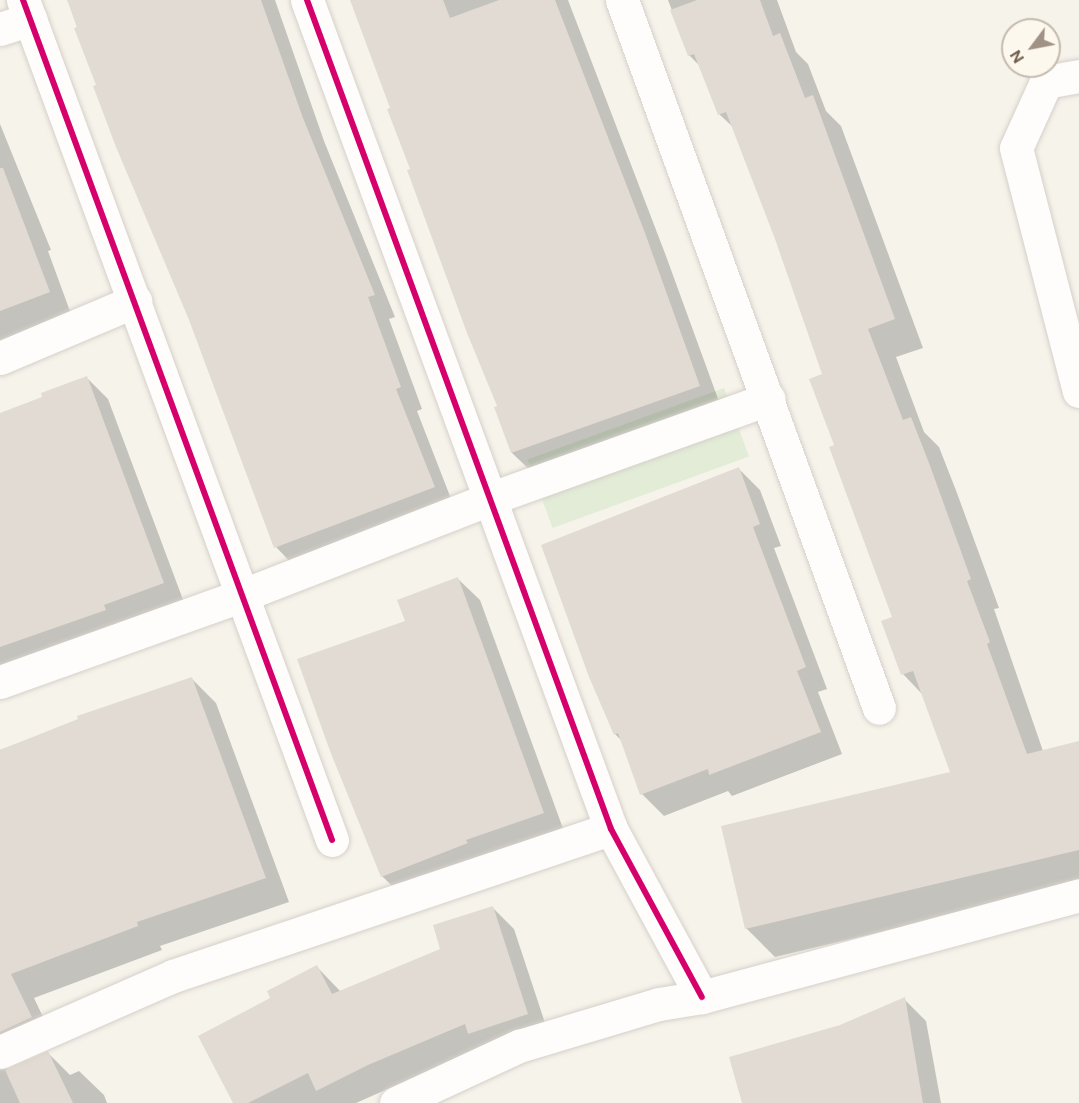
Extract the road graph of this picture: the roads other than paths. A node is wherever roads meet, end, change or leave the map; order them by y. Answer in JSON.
{"nodes":[{"id":1,"x":307,"y":0,"type":"edge"},
{"id":2,"x":622,"y":0,"type":"edge"},
{"id":3,"x":27,"y":10,"type":"edge"},
{"id":4,"x":0,"y":29,"type":"edge"},
{"id":5,"x":1079,"y":76,"type":"edge"},
{"id":6,"x":135,"y":301,"type":"junction"},
{"id":7,"x":0,"y":358,"type":"edge"},
{"id":8,"x":1079,"y":391,"type":"edge"},
{"id":9,"x":769,"y":399,"type":"junction"},
{"id":10,"x":489,"y":499,"type":"junction"},
{"id":11,"x":243,"y":595,"type":"junction"},
{"id":12,"x":0,"y":682,"type":"edge"},
{"id":13,"x":879,"y":708,"type":"dead end"},
{"id":14,"x":610,"y":829,"type":"junction"},
{"id":15,"x":332,"y":840,"type":"dead end"},
{"id":16,"x":1079,"y":895,"type":"edge"},
{"id":17,"x":702,"y":996,"type":"junction"},
{"id":18,"x":0,"y":1052,"type":"edge"},
{"id":19,"x":396,"y":1103,"type":"edge"}],
"edges":[{"from":1,"to":10,"type":"street"},
{"from":2,"to":9,"type":"street"},
{"from":3,"to":4,"type":"street"},
{"from":3,"to":6,"type":"street"},
{"from":5,"to":8,"type":"street"},
{"from":6,"to":7,"type":"street"},
{"from":6,"to":11,"type":"street"},
{"from":9,"to":10,"type":"street"},
{"from":9,"to":13,"type":"street"},
{"from":10,"to":11,"type":"street"},
{"from":10,"to":14,"type":"street"},
{"from":11,"to":12,"type":"street"},
{"from":11,"to":15,"type":"street"},
{"from":14,"to":17,"type":"street"},
{"from":14,"to":18,"type":"street"},
{"from":16,"to":17,"type":"street"},
{"from":17,"to":19,"type":"street"}]}
